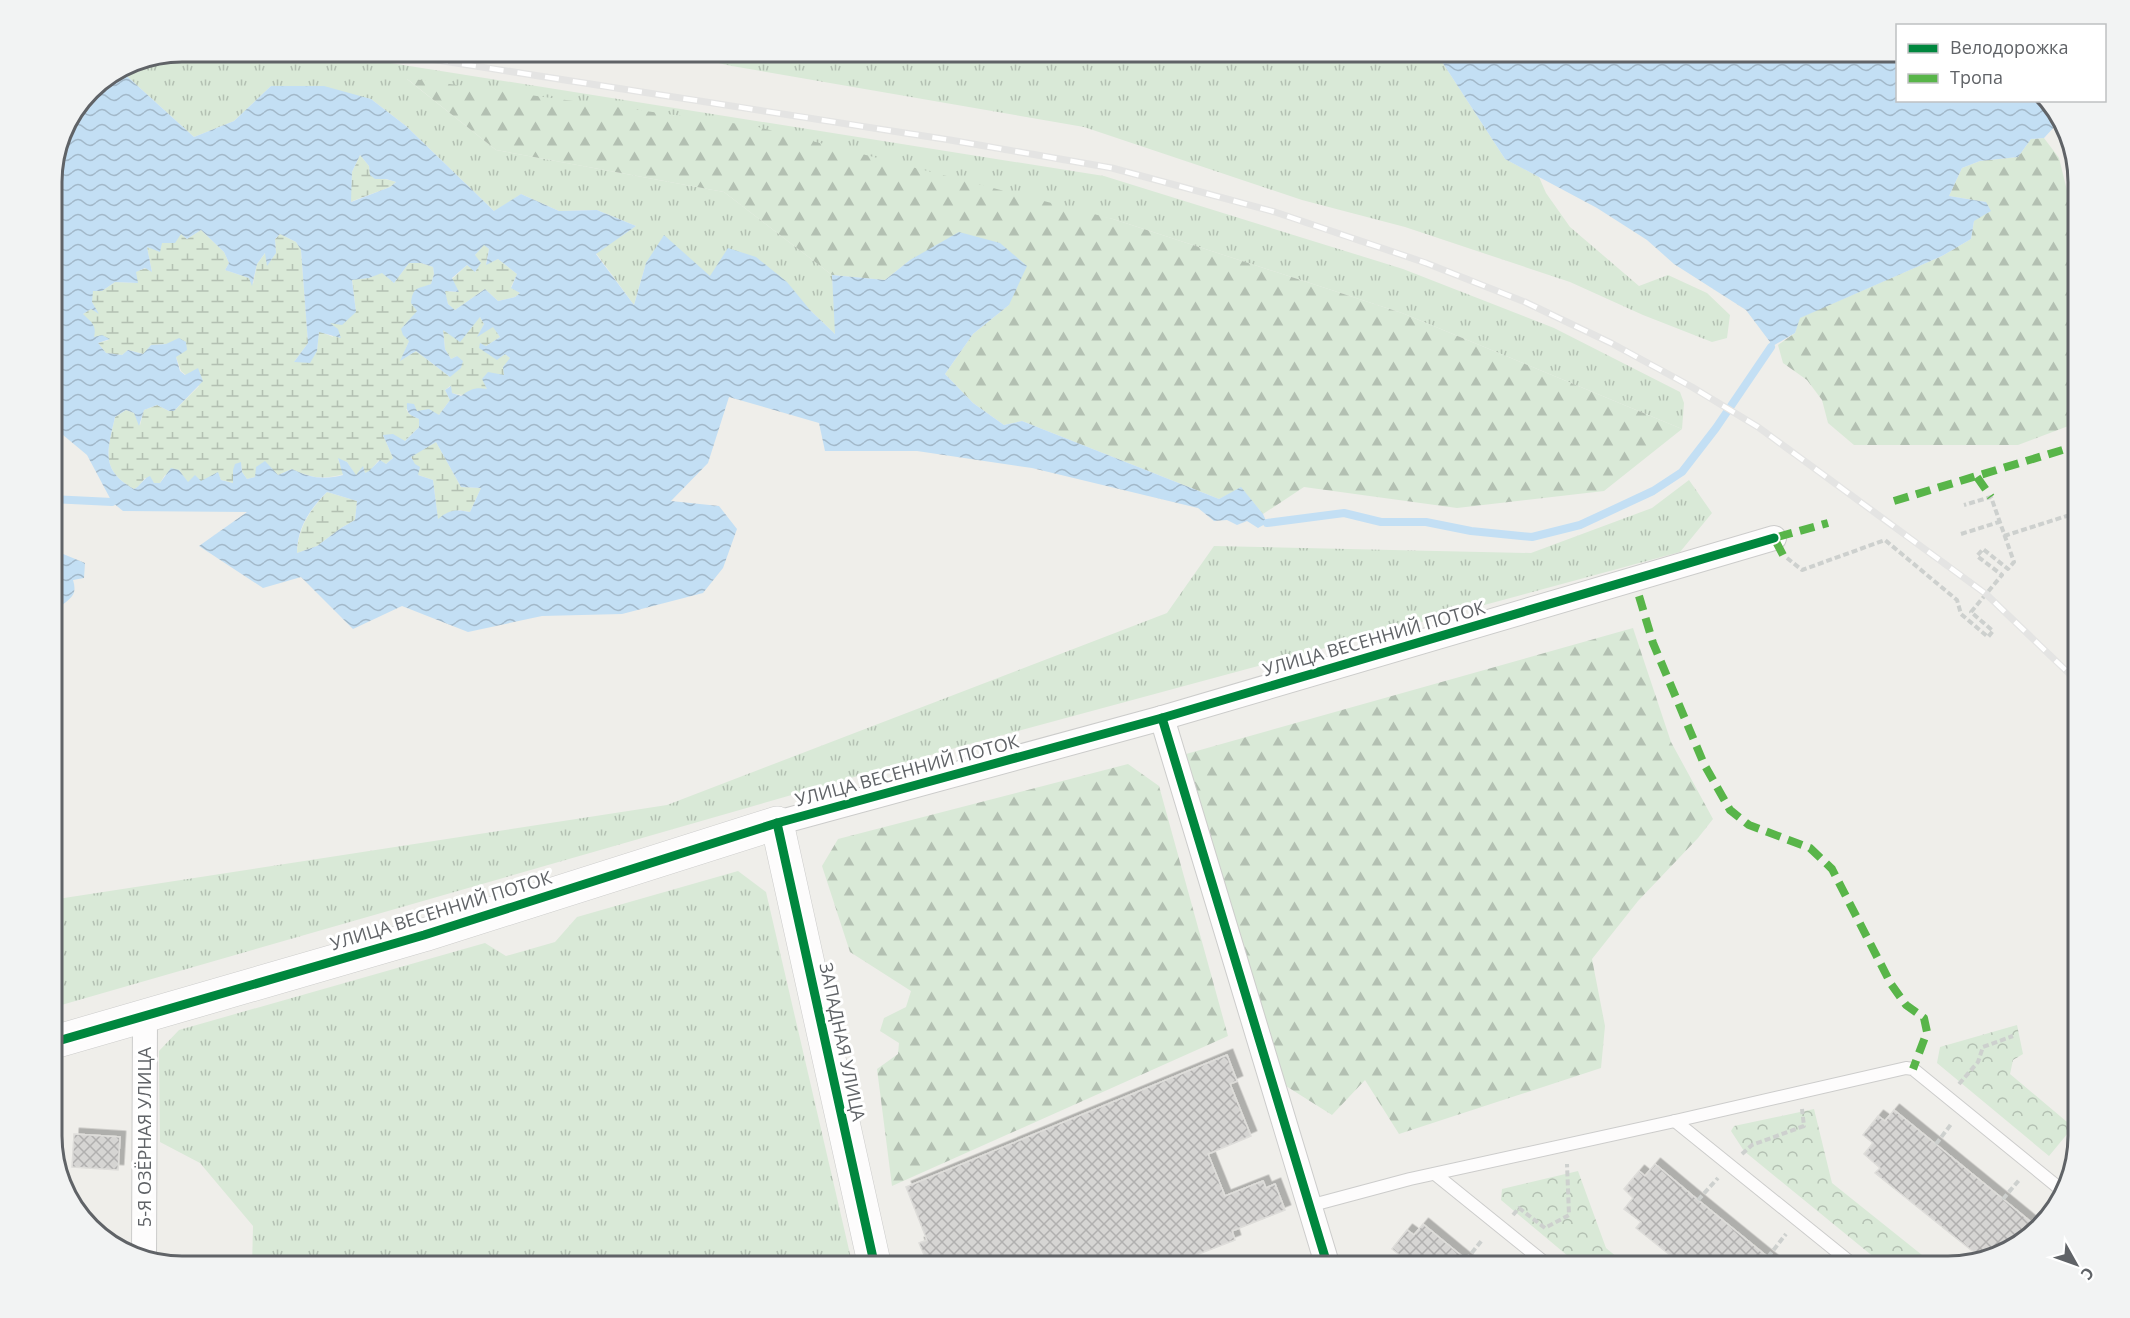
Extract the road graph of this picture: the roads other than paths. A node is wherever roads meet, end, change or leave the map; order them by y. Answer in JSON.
{"nodes":[{"id":1,"x":1778,"y":547,"type":"road end"},
{"id":2,"x":1162,"y":718,"type":"junction"},
{"id":3,"x":777,"y":823,"type":"junction"},
{"id":4,"x":146,"y":1016,"type":"junction"},
{"id":5,"x":62,"y":1040,"type":"edge"},
{"id":6,"x":1675,"y":1121,"type":"junction"},
{"id":7,"x":1435,"y":1174,"type":"junction"},
{"id":8,"x":2057,"y":1186,"type":"edge"},
{"id":9,"x":1309,"y":1206,"type":"junction"},
{"id":10,"x":144,"y":1250,"type":"edge"},
{"id":11,"x":873,"y":1256,"type":"edge"},
{"id":12,"x":1325,"y":1256,"type":"edge"},
{"id":13,"x":1536,"y":1256,"type":"edge"},
{"id":14,"x":1842,"y":1256,"type":"edge"}],
"edges":[{"from":1,"to":2,"type":"street","name":"УЛИЦА ВЕСЕННИЙ ПОТОК"},
{"from":2,"to":3,"type":"street","name":"УЛИЦА ВЕСЕННИЙ ПОТОК"},
{"from":2,"to":9,"type":"street"},
{"from":3,"to":4,"type":"street","name":"УЛИЦА ВЕСЕННИЙ ПОТОК"},
{"from":3,"to":11,"type":"street","name":"ЗАПАДНАЯ УЛИЦА"},
{"from":4,"to":5,"type":"street","name":"УЛИЦА ВЕСЕННИЙ ПОТОК"},
{"from":4,"to":10,"type":"street","name":"5-Я ОЗЁРНАЯ УЛИЦА"},
{"from":6,"to":7,"type":"lane"},
{"from":6,"to":8,"type":"lane"},
{"from":6,"to":14,"type":"lane"},
{"from":7,"to":9,"type":"lane"},
{"from":7,"to":13,"type":"lane"},
{"from":9,"to":12,"type":"street"}]}
